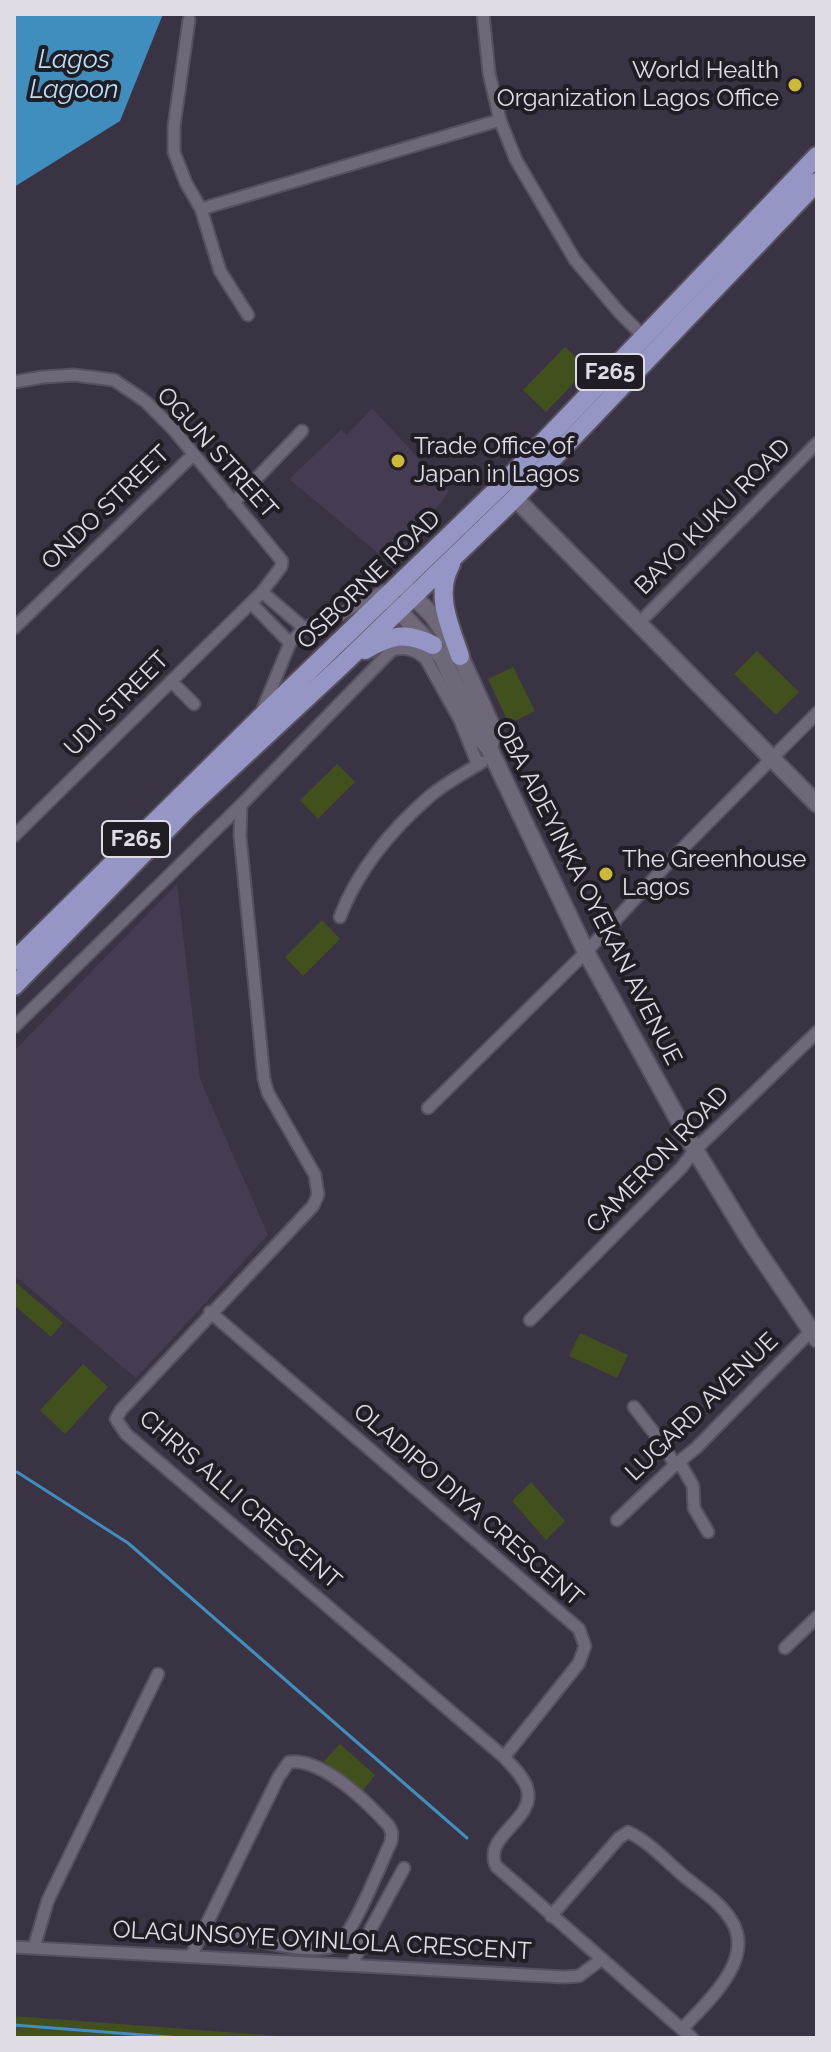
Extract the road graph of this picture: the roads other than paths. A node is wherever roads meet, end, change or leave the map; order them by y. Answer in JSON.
{"nodes":[{"id":1,"x":483,"y":14,"type":"edge"},
{"id":2,"x":189,"y":20,"type":"dead end"},
{"id":3,"x":500,"y":120,"type":"junction"},
{"id":4,"x":817,"y":156,"type":"edge"},
{"id":5,"x":817,"y":182,"type":"edge"},
{"id":6,"x":201,"y":209,"type":"junction"},
{"id":7,"x":248,"y":315,"type":"dead end"},
{"id":8,"x":644,"y":337,"type":"junction"},
{"id":9,"x":14,"y":382,"type":"edge"},
{"id":10,"x":302,"y":431,"type":"dead end"},
{"id":11,"x":817,"y":443,"type":"edge"},
{"id":12,"x":194,"y":454,"type":"junction"},
{"id":13,"x":515,"y":498,"type":"junction"},
{"id":14,"x":233,"y":503,"type":"junction"},
{"id":15,"x":453,"y":559,"type":"junction"},
{"id":16,"x":406,"y":589,"type":"junction"},
{"id":17,"x":262,"y":592,"type":"junction"},
{"id":18,"x":251,"y":603,"type":"junction"},
{"id":19,"x":392,"y":603,"type":"junction"},
{"id":20,"x":639,"y":623,"type":"junction"},
{"id":21,"x":14,"y":628,"type":"edge"},
{"id":22,"x":304,"y":628,"type":"junction"},
{"id":23,"x":290,"y":643,"type":"junction"},
{"id":24,"x":433,"y":645,"type":"junction"},
{"id":25,"x":460,"y":656,"type":"junction"},
{"id":26,"x":342,"y":665,"type":"junction"},
{"id":27,"x":171,"y":681,"type":"junction"},
{"id":28,"x":194,"y":704,"type":"dead end"},
{"id":29,"x":817,"y":713,"type":"edge"},
{"id":30,"x":259,"y":719,"type":"junction"},
{"id":31,"x":486,"y":756,"type":"junction"},
{"id":32,"x":772,"y":758,"type":"junction"},
{"id":33,"x":817,"y":804,"type":"edge"},
{"id":34,"x":241,"y":805,"type":"junction"},
{"id":35,"x":14,"y":836,"type":"edge"},
{"id":36,"x":340,"y":917,"type":"dead end"},
{"id":37,"x":586,"y":952,"type":"junction"},
{"id":38,"x":14,"y":961,"type":"edge"},
{"id":39,"x":14,"y":986,"type":"edge"},
{"id":40,"x":14,"y":1027,"type":"edge"},
{"id":41,"x":817,"y":1032,"type":"edge"},
{"id":42,"x":428,"y":1108,"type":"dead end"},
{"id":43,"x":695,"y":1150,"type":"junction"},
{"id":44,"x":210,"y":1312,"type":"junction"},
{"id":45,"x":530,"y":1320,"type":"dead end"},
{"id":46,"x":815,"y":1332,"type":"edge"},
{"id":47,"x":634,"y":1407,"type":"dead end"},
{"id":48,"x":677,"y":1464,"type":"junction"},
{"id":49,"x":617,"y":1520,"type":"dead end"},
{"id":50,"x":708,"y":1532,"type":"dead end"},
{"id":51,"x":817,"y":1617,"type":"edge"},
{"id":52,"x":785,"y":1648,"type":"dead end"},
{"id":53,"x":158,"y":1674,"type":"dead end"},
{"id":54,"x":504,"y":1757,"type":"junction"},
{"id":55,"x":404,"y":1868,"type":"dead end"},
{"id":56,"x":551,"y":1916,"type":"junction"},
{"id":57,"x":233,"y":1933,"type":"dead end"},
{"id":58,"x":14,"y":1947,"type":"edge"},
{"id":59,"x":34,"y":1947,"type":"junction"},
{"id":60,"x":191,"y":1956,"type":"junction"},
{"id":61,"x":602,"y":1959,"type":"junction"},
{"id":62,"x":351,"y":1965,"type":"junction"},
{"id":63,"x":682,"y":2029,"type":"junction"},
{"id":64,"x":692,"y":2038,"type":"edge"}],
"edges":[{"from":1,"to":3,"type":"street"},
{"from":2,"to":6,"type":"street"},
{"from":3,"to":6,"type":"street"},
{"from":3,"to":8,"type":"street"},
{"from":4,"to":8,"type":"main road","name":"OSBORNE ROAD","number":"F265"},
{"from":5,"to":13,"type":"main road","name":"OSBORNE ROAD","number":"F265"},
{"from":6,"to":7,"type":"street"},
{"from":8,"to":16,"type":"main road","name":"OSBORNE ROAD","number":"F265"},
{"from":9,"to":12,"type":"street","name":"OGUN STREET"},
{"from":10,"to":14,"type":"street"},
{"from":11,"to":20,"type":"street","name":"BAYO KUKU ROAD"},
{"from":12,"to":14,"type":"street","name":"OGUN STREET"},
{"from":12,"to":21,"type":"street","name":"ONDO STREET"},
{"from":13,"to":15,"type":"main road","name":"OSBORNE ROAD","number":"F265"},
{"from":13,"to":20,"type":"main road"},
{"from":14,"to":17,"type":"street","name":"OGUN STREET"},
{"from":15,"to":16,"type":"main road","name":"OSBORNE ROAD","number":"F265"},
{"from":15,"to":25,"type":"main road"},
{"from":16,"to":19,"type":"main road","name":"OSBORNE ROAD","number":"F265"},
{"from":16,"to":22,"type":"street"},
{"from":16,"to":25,"type":"main road"},
{"from":17,"to":18,"type":"street","name":"OGUN STREET"},
{"from":17,"to":22,"type":"street"},
{"from":18,"to":23,"type":"street"},
{"from":18,"to":27,"type":"street","name":"UDI STREET"},
{"from":19,"to":24,"type":"main road","name":"OBA ADEYINKA OYEKAN AVENUE"},
{"from":19,"to":26,"type":"main road","name":"OSBORNE ROAD","number":"F265"},
{"from":19,"to":30,"type":"main road","name":"OSBORNE ROAD","number":"F265"},
{"from":20,"to":32,"type":"main road"},
{"from":22,"to":23,"type":"street"},
{"from":23,"to":30,"type":"street"},
{"from":24,"to":26,"type":"main road"},
{"from":24,"to":31,"type":"main road","name":"OBA ADEYINKA OYEKAN AVENUE"},
{"from":25,"to":31,"type":"main road"},
{"from":26,"to":39,"type":"main road","name":"OSBORNE ROAD","number":"F265"},
{"from":27,"to":28,"type":"street"},
{"from":27,"to":35,"type":"street","name":"UDI STREET"},
{"from":29,"to":32,"type":"street"},
{"from":30,"to":38,"type":"main road","name":"OSBORNE ROAD","number":"F265"},
{"from":31,"to":34,"type":"street"},
{"from":31,"to":36,"type":"street"},
{"from":31,"to":37,"type":"main road","name":"OBA ADEYINKA OYEKAN AVENUE"},
{"from":32,"to":33,"type":"main road"},
{"from":32,"to":37,"type":"street"},
{"from":34,"to":40,"type":"street"},
{"from":34,"to":44,"type":"street","name":"CHRIS ALLI CRESCENT"},
{"from":37,"to":42,"type":"street"},
{"from":37,"to":43,"type":"main road","name":"OBA ADEYINKA OYEKAN AVENUE"},
{"from":41,"to":43,"type":"street","name":"CAMERON ROAD"},
{"from":43,"to":45,"type":"street","name":"CAMERON ROAD"},
{"from":43,"to":46,"type":"main road","name":"OBA ADEYINKA OYEKAN AVENUE"},
{"from":44,"to":54,"type":"street","name":"OLADIPO DIYA CRESCENT"},
{"from":44,"to":54,"type":"street","name":"CHRIS ALLI CRESCENT"},
{"from":46,"to":48,"type":"street","name":"LUGARD AVENUE"},
{"from":47,"to":48,"type":"street"},
{"from":48,"to":49,"type":"street","name":"LUGARD AVENUE"},
{"from":48,"to":50,"type":"street"},
{"from":51,"to":52,"type":"street"},
{"from":53,"to":59,"type":"street"},
{"from":54,"to":56,"type":"street","name":"CHRIS ALLI CRESCENT"},
{"from":55,"to":62,"type":"street"},
{"from":56,"to":61,"type":"street","name":"CHRIS ALLI CRESCENT"},
{"from":56,"to":63,"type":"street"},
{"from":57,"to":60,"type":"street"},
{"from":58,"to":59,"type":"street","name":"OLAGUNSOYE OYINLOLA CRESCENT"},
{"from":59,"to":60,"type":"street","name":"OLAGUNSOYE OYINLOLA CRESCENT"},
{"from":60,"to":62,"type":"street","name":"OLAGUNSOYE OYINLOLA CRESCENT"},
{"from":61,"to":62,"type":"street","name":"OLAGUNSOYE OYINLOLA CRESCENT"},
{"from":61,"to":63,"type":"street","name":"CHRIS ALLI CRESCENT"},
{"from":63,"to":64,"type":"street","name":"CHRIS ALLI CRESCENT"}]}
